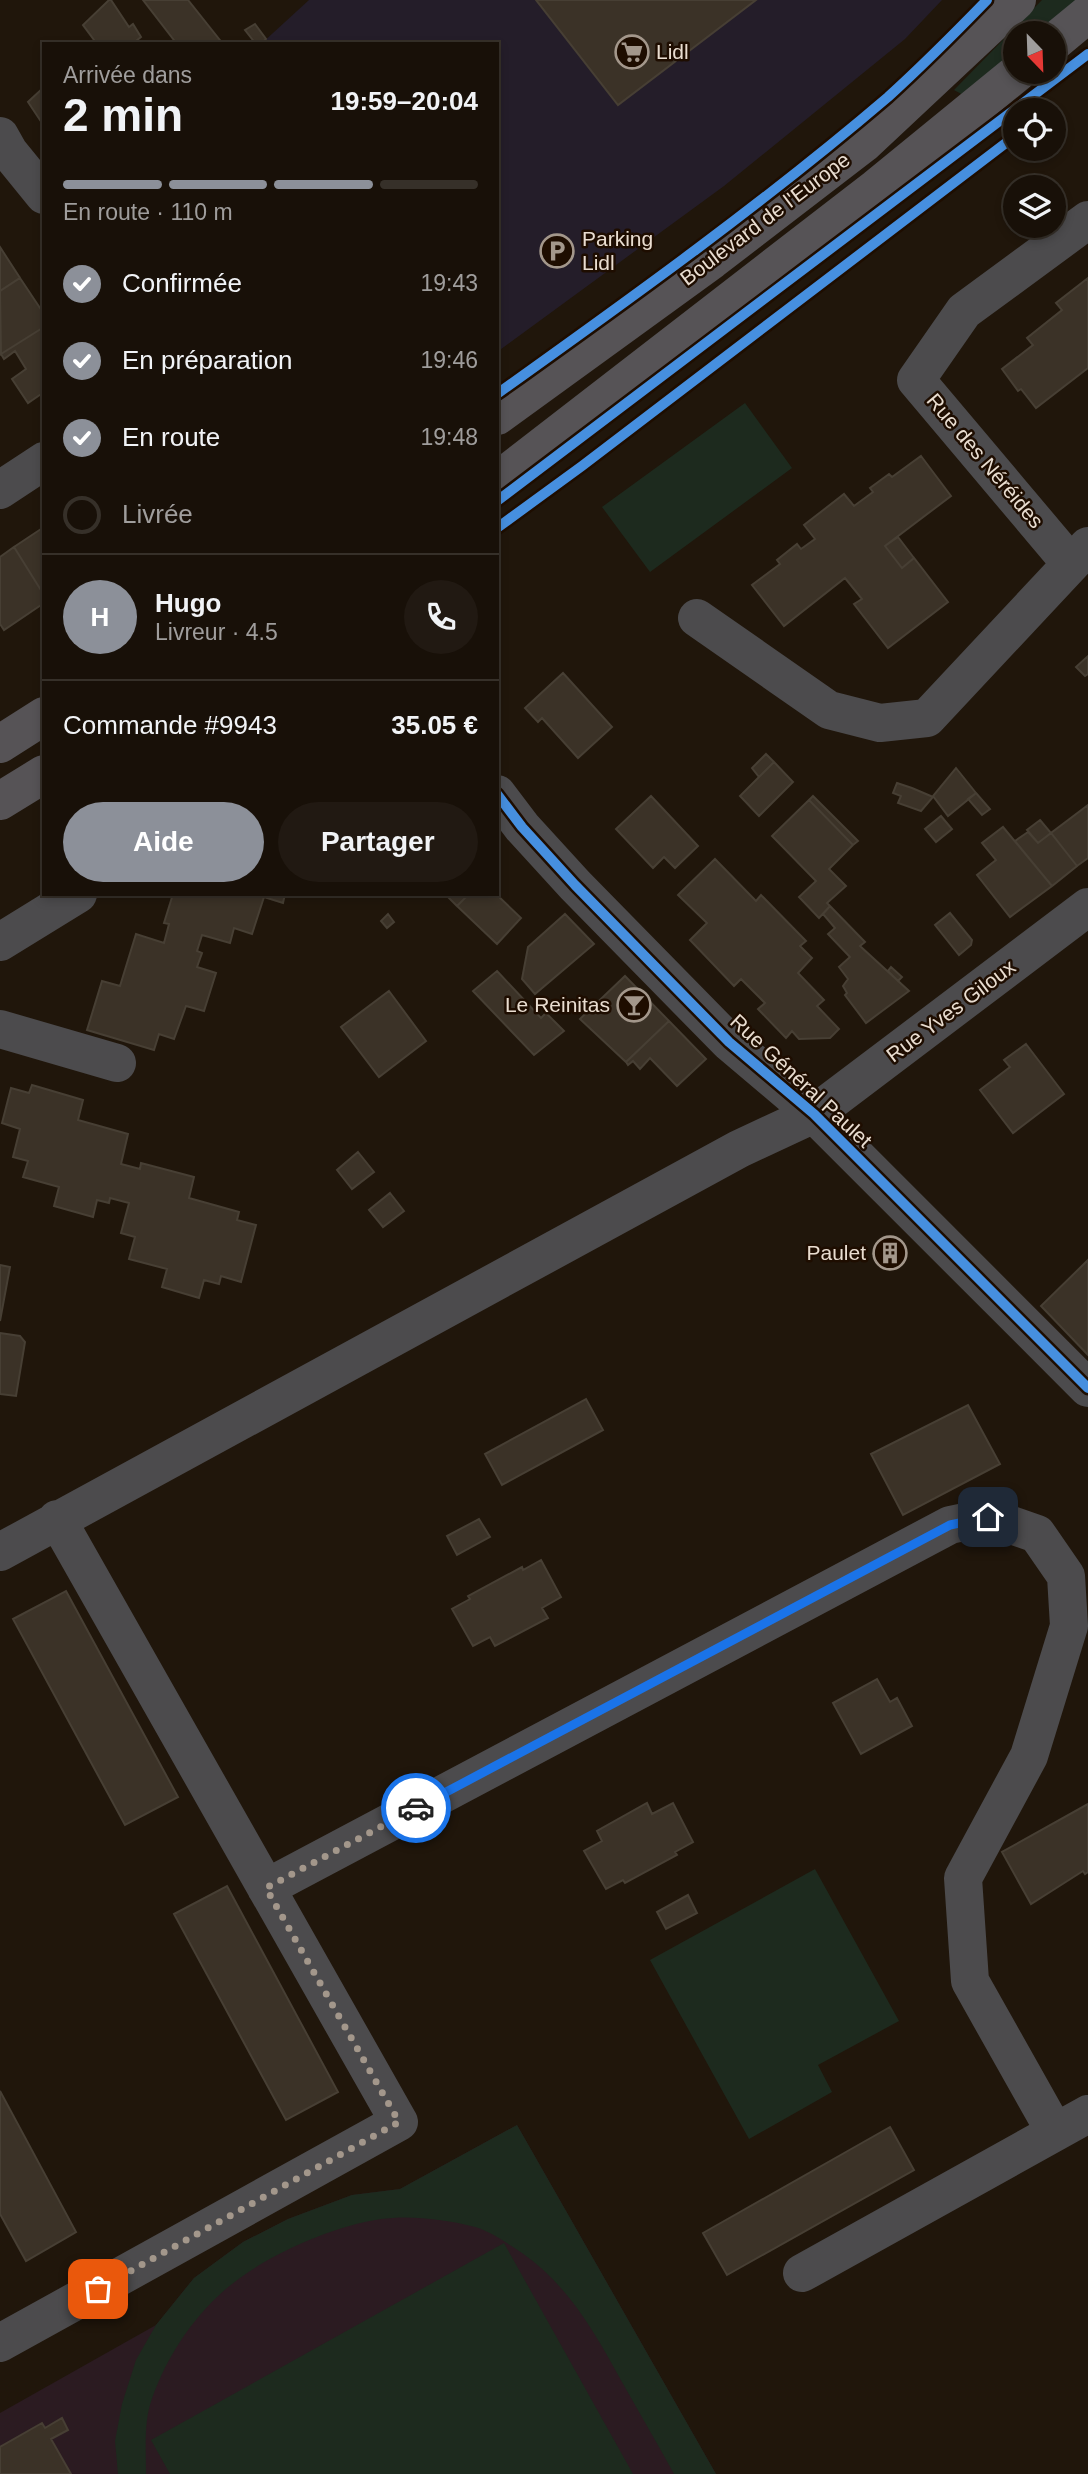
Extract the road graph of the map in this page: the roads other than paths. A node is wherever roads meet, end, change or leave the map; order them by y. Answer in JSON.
{"nodes":[{"id":1,"x":1017,"y":0,"type":"edge"},
{"id":2,"x":1088,"y":14,"type":"edge"},
{"id":3,"x":1066,"y":33,"type":"edge"},
{"id":4,"x":1003,"y":84,"type":"edge"},
{"id":5,"x":0,"y":136,"type":"edge"},
{"id":6,"x":42,"y":193,"type":"edge"},
{"id":7,"x":1088,"y":220,"type":"edge"},
{"id":8,"x":499,"y":415,"type":"edge"},
{"id":9,"x":42,"y":462,"type":"edge"},
{"id":10,"x":499,"y":479,"type":"edge"},
{"id":11,"x":0,"y":490,"type":"edge"},
{"id":12,"x":1080,"y":555,"type":"edge"},
{"id":13,"x":697,"y":618,"type":"dead end"},
{"id":14,"x":42,"y":717,"type":"edge"},
{"id":15,"x":0,"y":744,"type":"edge"},
{"id":16,"x":42,"y":775,"type":"edge"},
{"id":17,"x":499,"y":797,"type":"edge"},
{"id":18,"x":0,"y":801,"type":"edge"},
{"id":19,"x":75,"y":896,"type":"edge"},
{"id":20,"x":1088,"y":907,"type":"edge"},
{"id":21,"x":0,"y":942,"type":"edge"},
{"id":22,"x":0,"y":1030,"type":"edge"},
{"id":23,"x":117,"y":1063,"type":"dead end"},
{"id":24,"x":814,"y":1114,"type":"junction"},
{"id":25,"x":1088,"y":1388,"type":"edge"},
{"id":26,"x":57,"y":1520,"type":"junction"},
{"id":27,"x":0,"y":1552,"type":"edge"},
{"id":28,"x":266,"y":1888,"type":"junction"},
{"id":29,"x":1072,"y":2123,"type":"edge"},
{"id":30,"x":802,"y":2273,"type":"dead end"},
{"id":31,"x":2,"y":2338,"type":"edge"}],
"edges":[{"from":1,"to":8,"type":"main road","name":"Boulevard de l'Europe"},
{"from":2,"to":3,"type":"main road"},
{"from":4,"to":10,"type":"main road","name":"Boulevard de l'Europe"},
{"from":5,"to":6,"type":"street"},
{"from":7,"to":12,"type":"street","name":"Rue des Néréides"},
{"from":9,"to":11,"type":"street"},
{"from":12,"to":13,"type":"street","name":"Rue des Néréides"},
{"from":14,"to":15,"type":"main road"},
{"from":16,"to":18,"type":"main road"},
{"from":17,"to":24,"type":"street","name":"Rue Général Paulet"},
{"from":19,"to":21,"type":"street"},
{"from":20,"to":24,"type":"street","name":"Rue Yves Giloux"},
{"from":22,"to":23,"type":"street"},
{"from":24,"to":25,"type":"street","name":"Rue Général Paulet"},
{"from":24,"to":26,"type":"street","name":"Rue Yves Giloux"},
{"from":26,"to":27,"type":"street","name":"Rue Yves Giloux"},
{"from":26,"to":28,"type":"street"},
{"from":28,"to":29,"type":"street"},
{"from":28,"to":31,"type":"street"},
{"from":29,"to":30,"type":"street"}]}
